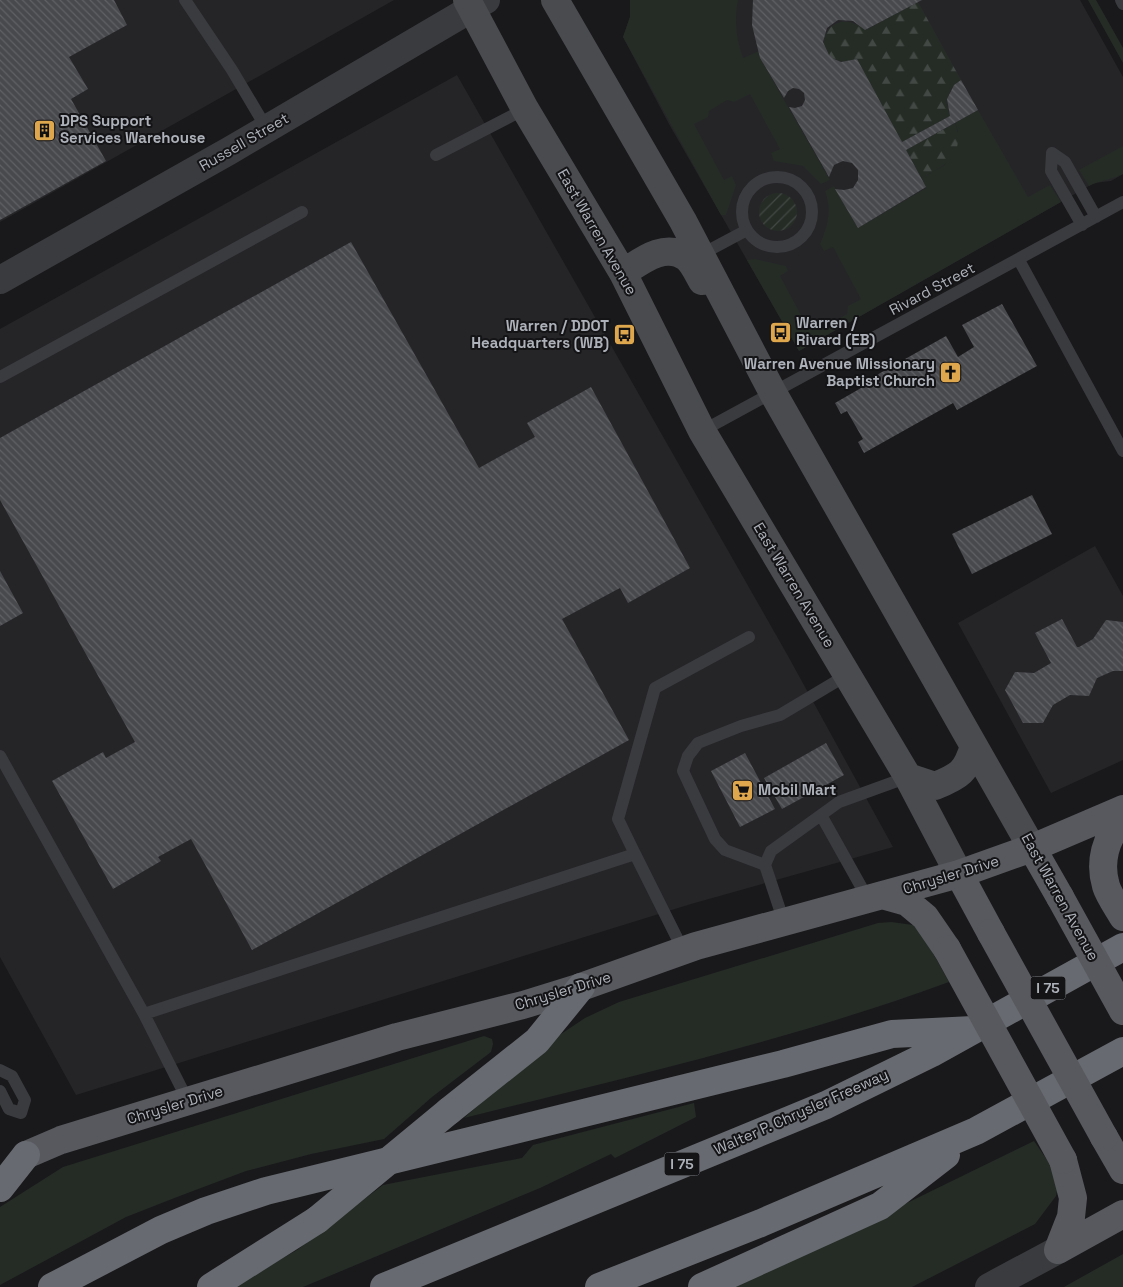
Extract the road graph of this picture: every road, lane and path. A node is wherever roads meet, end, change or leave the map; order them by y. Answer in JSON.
{"nodes":[{"id":1,"x":185,"y":0,"type":"edge"},
{"id":2,"x":555,"y":0,"type":"edge"},
{"id":3,"x":1121,"y":0,"type":"edge"},
{"id":4,"x":475,"y":3,"type":"edge"},
{"id":5,"x":1123,"y":4,"type":"edge"},
{"id":6,"x":525,"y":109,"type":"junction"},
{"id":7,"x":267,"y":129,"type":"junction"},
{"id":8,"x":436,"y":155,"type":"dead end"},
{"id":9,"x":1123,"y":202,"type":"edge"},
{"id":10,"x":302,"y":212,"type":"dead end"},
{"id":11,"x":1096,"y":217,"type":"junction"},
{"id":12,"x":1082,"y":225,"type":"junction"},
{"id":13,"x":747,"y":230,"type":"junction"},
{"id":14,"x":700,"y":255,"type":"junction"},
{"id":15,"x":1019,"y":260,"type":"junction"},
{"id":16,"x":623,"y":274,"type":"junction"},
{"id":17,"x":0,"y":280,"type":"edge"},
{"id":18,"x":749,"y":348,"type":"junction"},
{"id":19,"x":0,"y":377,"type":"edge"},
{"id":20,"x":773,"y":393,"type":"junction"},
{"id":21,"x":702,"y":431,"type":"junction"},
{"id":22,"x":1123,"y":451,"type":"edge"},
{"id":23,"x":749,"y":637,"type":"dead end"},
{"id":24,"x":847,"y":675,"type":"junction"},
{"id":25,"x":974,"y":746,"type":"junction"},
{"id":26,"x":0,"y":756,"type":"edge"},
{"id":27,"x":908,"y":777,"type":"junction"},
{"id":28,"x":1123,"y":809,"type":"edge"},
{"id":29,"x":821,"y":815,"type":"junction"},
{"id":30,"x":1123,"y":820,"type":"edge"},
{"id":31,"x":1032,"y":848,"type":"junction"},
{"id":32,"x":635,"y":854,"type":"junction"},
{"id":33,"x":765,"y":865,"type":"junction"},
{"id":34,"x":959,"y":874,"type":"junction"},
{"id":35,"x":875,"y":897,"type":"junction"},
{"id":36,"x":1123,"y":917,"type":"edge"},
{"id":37,"x":784,"y":922,"type":"junction"},
{"id":38,"x":1123,"y":947,"type":"edge"},
{"id":39,"x":684,"y":952,"type":"junction"},
{"id":40,"x":581,"y":987,"type":"junction"},
{"id":41,"x":1123,"y":1011,"type":"edge"},
{"id":42,"x":144,"y":1014,"type":"junction"},
{"id":43,"x":974,"y":1030,"type":"junction"},
{"id":44,"x":1123,"y":1051,"type":"edge"},
{"id":45,"x":0,"y":1070,"type":"edge"},
{"id":46,"x":0,"y":1091,"type":"edge"},
{"id":47,"x":188,"y":1101,"type":"junction"},
{"id":48,"x":976,"y":1131,"type":"junction"},
{"id":49,"x":26,"y":1155,"type":"junction"},
{"id":50,"x":0,"y":1165,"type":"edge"},
{"id":51,"x":1123,"y":1170,"type":"edge"},
{"id":52,"x":0,"y":1188,"type":"edge"},
{"id":53,"x":1123,"y":1214,"type":"edge"},
{"id":54,"x":1058,"y":1250,"type":"junction"},
{"id":55,"x":52,"y":1287,"type":"edge"},
{"id":56,"x":211,"y":1287,"type":"edge"},
{"id":57,"x":384,"y":1287,"type":"edge"},
{"id":58,"x":599,"y":1287,"type":"edge"},
{"id":59,"x":702,"y":1287,"type":"edge"},
{"id":60,"x":990,"y":1287,"type":"edge"}],
"edges":[{"from":1,"to":7,"type":"lane"},
{"from":2,"to":14,"type":"main road","name":"East Warren Avenue"},
{"from":3,"to":5,"type":"lane"},
{"from":4,"to":6,"type":"main road","name":"East Warren Avenue"},
{"from":4,"to":7,"type":"street","name":"Russell Street"},
{"from":6,"to":8,"type":"lane"},
{"from":6,"to":16,"type":"main road","name":"East Warren Avenue"},
{"from":7,"to":17,"type":"street","name":"Russell Street"},
{"from":9,"to":11,"type":"lane","name":"Rivard Street"},
{"from":10,"to":19,"type":"lane"},
{"from":11,"to":12,"type":"lane","name":"Rivard Street"},
{"from":11,"to":12,"type":"lane"},
{"from":12,"to":15,"type":"lane","name":"Rivard Street"},
{"from":13,"to":13,"type":"lane"},
{"from":13,"to":14,"type":"lane"},
{"from":14,"to":18,"type":"main road","name":"East Warren Avenue"},
{"from":15,"to":20,"type":"lane","name":"Rivard Street"},
{"from":15,"to":22,"type":"lane"},
{"from":16,"to":18,"type":"main road"},
{"from":16,"to":21,"type":"main road","name":"East Warren Avenue"},
{"from":18,"to":20,"type":"main road","name":"East Warren Avenue"},
{"from":20,"to":21,"type":"lane","name":"Rivard Street"},
{"from":20,"to":25,"type":"main road","name":"East Warren Avenue"},
{"from":21,"to":24,"type":"main road","name":"East Warren Avenue"},
{"from":23,"to":32,"type":"lane"},
{"from":24,"to":27,"type":"main road","name":"East Warren Avenue"},
{"from":24,"to":33,"type":"lane"},
{"from":25,"to":27,"type":"main road"},
{"from":25,"to":31,"type":"main road","name":"East Warren Avenue"},
{"from":26,"to":42,"type":"lane"},
{"from":27,"to":29,"type":"lane"},
{"from":27,"to":34,"type":"main road","name":"East Warren Avenue"},
{"from":28,"to":31,"type":"main road","name":"Chrysler Drive"},
{"from":29,"to":33,"type":"lane"},
{"from":29,"to":35,"type":"lane"},
{"from":30,"to":36,"type":"main road"},
{"from":31,"to":34,"type":"main road","name":"Chrysler Drive"},
{"from":31,"to":41,"type":"main road","name":"East Warren Avenue","bridge":true},
{"from":32,"to":39,"type":"lane"},
{"from":32,"to":42,"type":"lane"},
{"from":33,"to":37,"type":"lane"},
{"from":34,"to":35,"type":"main road","name":"Chrysler Drive"},
{"from":34,"to":51,"type":"main road","name":"East Warren Avenue","bridge":true},
{"from":35,"to":37,"type":"main road","name":"Chrysler Drive"},
{"from":35,"to":54,"type":"main road","bridge":true},
{"from":37,"to":39,"type":"main road","name":"Chrysler Drive"},
{"from":38,"to":43,"type":"highway","name":"Walter P. Chrysler Freeway","number":"I 75"},
{"from":39,"to":40,"type":"main road","name":"Chrysler Drive"},
{"from":40,"to":47,"type":"main road","name":"Chrysler Drive"},
{"from":40,"to":56,"type":"highway","bridge":true},
{"from":42,"to":47,"type":"lane"},
{"from":43,"to":55,"type":"highway"},
{"from":43,"to":57,"type":"highway","name":"Walter P. Chrysler Freeway","number":"I 75"},
{"from":44,"to":48,"type":"highway"},
{"from":45,"to":46,"type":"lane"},
{"from":47,"to":49,"type":"main road","name":"Chrysler Drive"},
{"from":48,"to":58,"type":"highway"},
{"from":48,"to":59,"type":"highway"},
{"from":49,"to":50,"type":"street","name":"Chrysler Drive"},
{"from":49,"to":52,"type":"highway"},
{"from":53,"to":54,"type":"main road"},
{"from":54,"to":60,"type":"street"}]}
